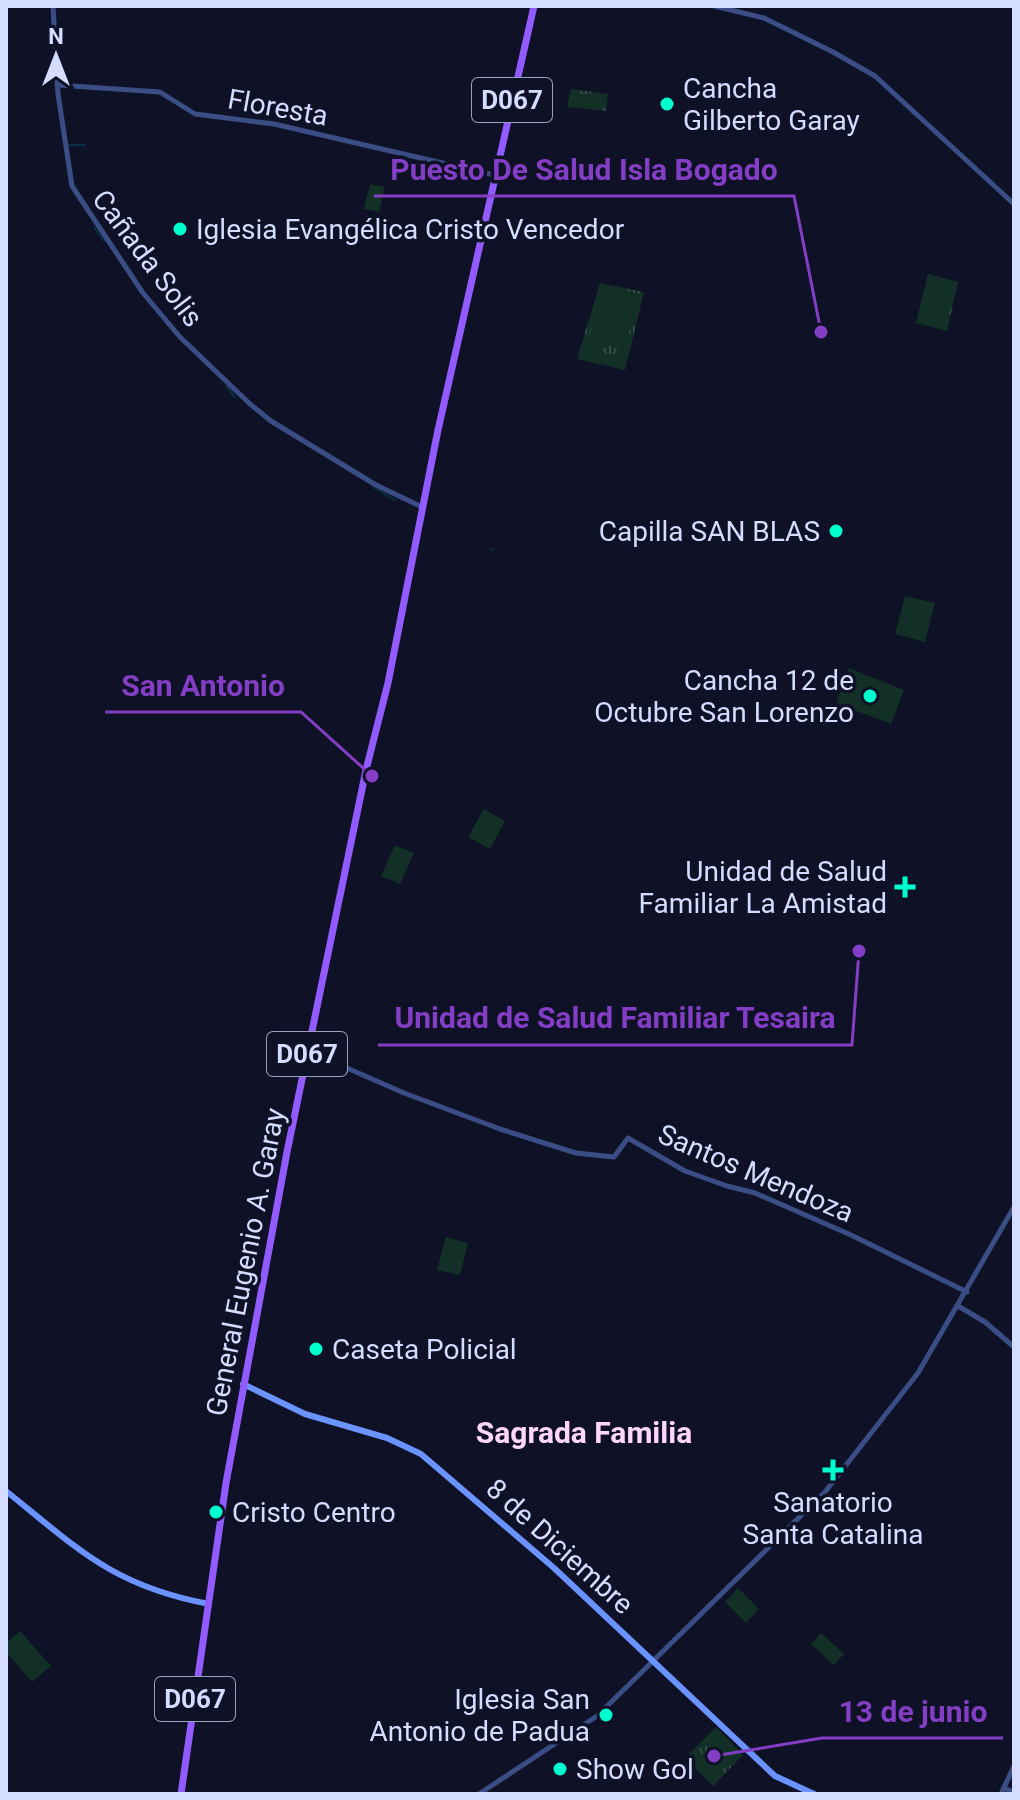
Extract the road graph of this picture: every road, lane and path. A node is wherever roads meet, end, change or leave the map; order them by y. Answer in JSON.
{"nodes":[{"id":1,"x":53,"y":6,"type":"edge"},
{"id":2,"x":534,"y":6,"type":"edge"},
{"id":3,"x":714,"y":6,"type":"edge"},
{"id":4,"x":57,"y":85,"type":"junction"},
{"id":5,"x":494,"y":175,"type":"junction"},
{"id":6,"x":1014,"y":204,"type":"edge"},
{"id":7,"x":422,"y":507,"type":"junction"},
{"id":8,"x":308,"y":1051,"type":"junction"},
{"id":9,"x":1014,"y":1207,"type":"edge"},
{"id":10,"x":967,"y":1292,"type":"junction"},
{"id":11,"x":958,"y":1306,"type":"junction"},
{"id":12,"x":1014,"y":1347,"type":"edge"},
{"id":13,"x":243,"y":1384,"type":"junction"},
{"id":14,"x":6,"y":1491,"type":"edge"},
{"id":15,"x":209,"y":1604,"type":"junction"},
{"id":16,"x":653,"y":1659,"type":"junction"},
{"id":17,"x":1014,"y":1766,"type":"edge"},
{"id":18,"x":1003,"y":1791,"type":"edge"},
{"id":19,"x":1014,"y":1792,"type":"edge"},
{"id":20,"x":181,"y":1794,"type":"edge"},
{"id":21,"x":479,"y":1794,"type":"edge"},
{"id":22,"x":814,"y":1794,"type":"edge"}],
"edges":[{"from":1,"to":4,"type":"street","name":"Cañada Solis"},
{"from":2,"to":5,"type":"main road","number":"D067"},
{"from":3,"to":6,"type":"street"},
{"from":4,"to":5,"type":"street","name":"Floresta"},
{"from":4,"to":7,"type":"street","name":"Cañada Solis"},
{"from":5,"to":7,"type":"main road","number":"D067"},
{"from":7,"to":8,"type":"main road","name":"General Eugenio A. Garay","number":"D067"},
{"from":8,"to":10,"type":"street","name":"Santos Mendoza"},
{"from":8,"to":13,"type":"main road","name":"General Eugenio A. Garay","number":"D067"},
{"from":9,"to":10,"type":"street"},
{"from":10,"to":11,"type":"street"},
{"from":11,"to":12,"type":"street"},
{"from":11,"to":16,"type":"street"},
{"from":13,"to":15,"type":"main road","name":"General Eugenio A. Garay","number":"D067"},
{"from":13,"to":16,"type":"main road","name":"8 de Diciembre"},
{"from":14,"to":15,"type":"main road"},
{"from":15,"to":20,"type":"main road","name":"General Eugenio A. Garay","number":"D067"},
{"from":16,"to":21,"type":"street"},
{"from":16,"to":22,"type":"main road","name":"8 de Diciembre"},
{"from":17,"to":18,"type":"street"},
{"from":18,"to":19,"type":"street"}]}
